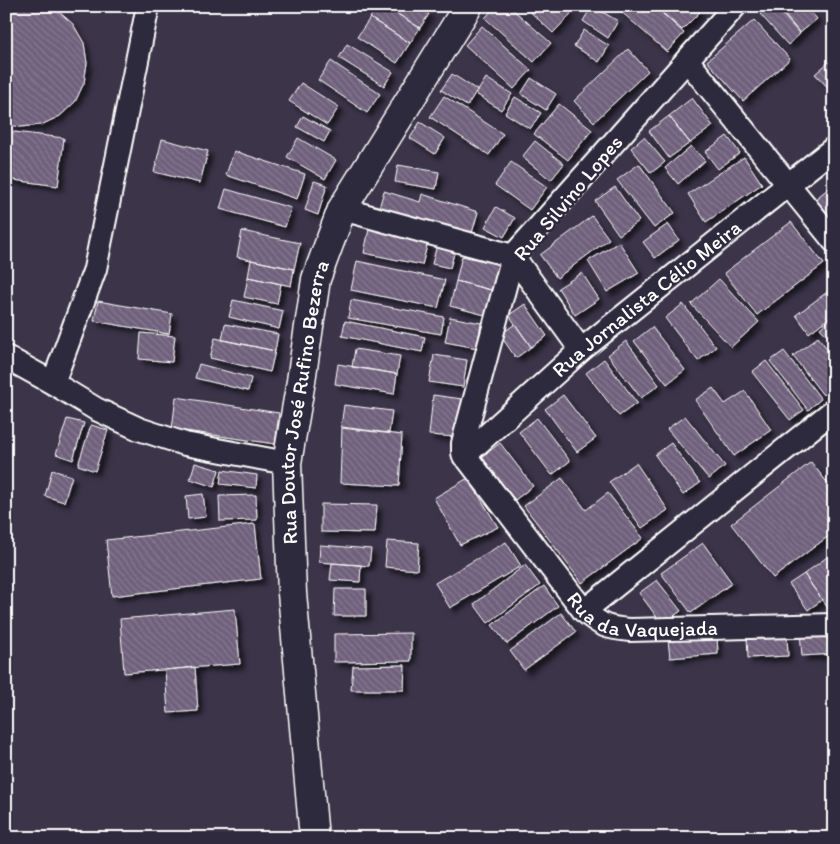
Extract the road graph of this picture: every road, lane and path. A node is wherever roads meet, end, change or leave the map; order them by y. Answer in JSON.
{"nodes":[{"id":1,"x":148,"y":6,"type":"edge"},
{"id":2,"x":468,"y":6,"type":"edge"},
{"id":3,"x":735,"y":6,"type":"edge"},
{"id":4,"x":687,"y":60,"type":"junction"},
{"id":5,"x":834,"y":148,"type":"edge"},
{"id":6,"x":788,"y":184,"type":"junction"},
{"id":7,"x":342,"y":210,"type":"junction"},
{"id":8,"x":834,"y":241,"type":"edge"},
{"id":9,"x":514,"y":256,"type":"junction"},
{"id":10,"x":581,"y":350,"type":"junction"},
{"id":11,"x":6,"y":357,"type":"edge"},
{"id":12,"x":53,"y":382,"type":"junction"},
{"id":13,"x":834,"y":410,"type":"edge"},
{"id":14,"x":464,"y":456,"type":"junction"},
{"id":15,"x":288,"y":463,"type":"junction"},
{"id":16,"x":584,"y":611,"type":"junction"},
{"id":17,"x":834,"y":625,"type":"edge"},
{"id":18,"x":314,"y":838,"type":"edge"}],
"edges":[{"from":1,"to":12,"type":"street"},
{"from":2,"to":7,"type":"main road","name":"Rua Doutor José Rufino Bezerra"},
{"from":3,"to":4,"type":"street","name":"Rua Silvino Lopes"},
{"from":4,"to":6,"type":"street"},
{"from":4,"to":9,"type":"street","name":"Rua Silvino Lopes"},
{"from":5,"to":6,"type":"street","name":"Rua Jornalista Célio Meira"},
{"from":6,"to":8,"type":"street"},
{"from":6,"to":10,"type":"street","name":"Rua Jornalista Célio Meira"},
{"from":7,"to":9,"type":"street"},
{"from":7,"to":15,"type":"main road","name":"Rua Doutor José Rufino Bezerra"},
{"from":9,"to":10,"type":"street"},
{"from":9,"to":14,"type":"street","name":"Rua Silvino Lopes"},
{"from":10,"to":14,"type":"street","name":"Rua Jornalista Célio Meira"},
{"from":11,"to":12,"type":"street"},
{"from":12,"to":15,"type":"street"},
{"from":13,"to":16,"type":"street"},
{"from":14,"to":16,"type":"street","name":"Rua da Vaquejada"},
{"from":15,"to":18,"type":"main road","name":"Rua Doutor José Rufino Bezerra"},
{"from":16,"to":17,"type":"street","name":"Rua da Vaquejada"}]}
